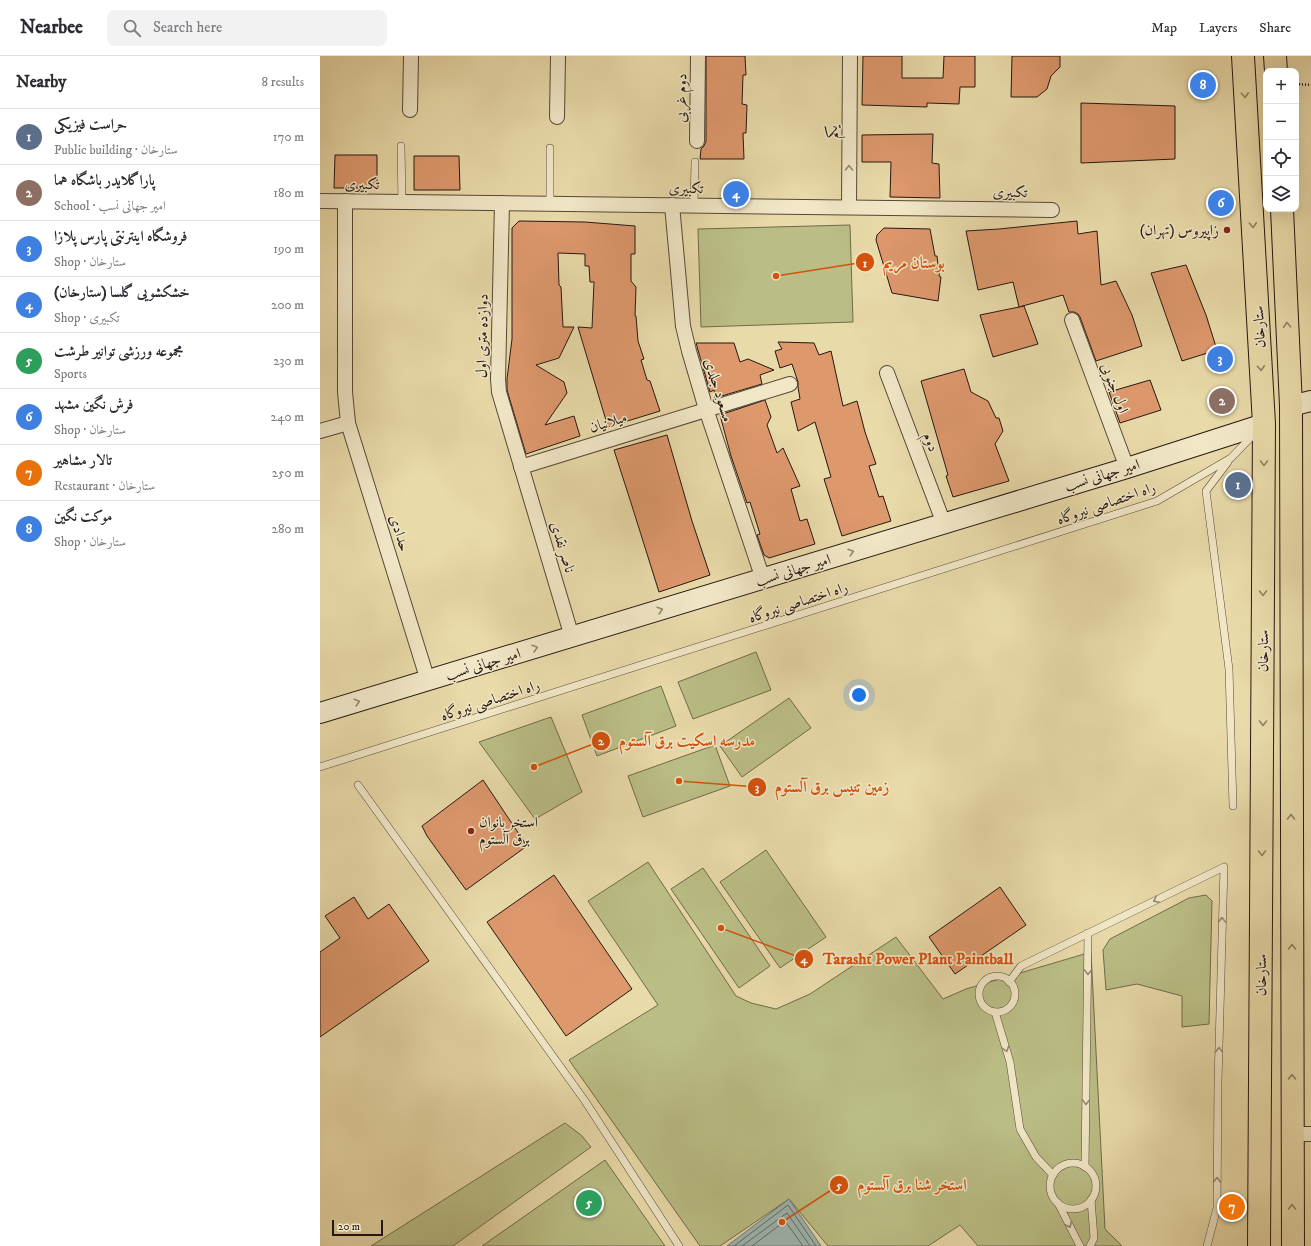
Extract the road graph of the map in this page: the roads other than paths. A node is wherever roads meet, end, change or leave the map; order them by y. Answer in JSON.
{"nodes":[{"id":1,"x":411,"y":56,"type":"edge"},
{"id":2,"x":558,"y":56,"type":"edge"},
{"id":3,"x":698,"y":56,"type":"edge"},
{"id":4,"x":850,"y":56,"type":"edge"},
{"id":5,"x":1243,"y":56,"type":"edge"},
{"id":6,"x":1275,"y":56,"type":"edge"},
{"id":7,"x":1276,"y":68,"type":"edge"},
{"id":8,"x":410,"y":110,"type":"dead end"},
{"id":9,"x":556,"y":117,"type":"dead end"},
{"id":10,"x":697,"y":141,"type":"dead end"},
{"id":11,"x":401,"y":146,"type":"dead end"},
{"id":12,"x":550,"y":148,"type":"dead end"},
{"id":13,"x":695,"y":162,"type":"dead end"},
{"id":14,"x":320,"y":200,"type":"edge"},
{"id":15,"x":345,"y":201,"type":"junction"},
{"id":16,"x":402,"y":202,"type":"junction"},
{"id":17,"x":502,"y":203,"type":"junction"},
{"id":18,"x":550,"y":204,"type":"junction"},
{"id":19,"x":672,"y":205,"type":"junction"},
{"id":20,"x":694,"y":205,"type":"junction"},
{"id":21,"x":849,"y":207,"type":"junction"},
{"id":22,"x":1052,"y":210,"type":"dead end"},
{"id":23,"x":1282,"y":212,"type":"edge"},
{"id":24,"x":1072,"y":320,"type":"dead end"},
{"id":25,"x":887,"y":373,"type":"dead end"},
{"id":26,"x":790,"y":384,"type":"dead end"},
{"id":27,"x":1301,"y":403,"type":"edge"},
{"id":28,"x":706,"y":409,"type":"junction"},
{"id":29,"x":348,"y":423,"type":"junction"},
{"id":30,"x":1264,"y":424,"type":"junction"},
{"id":31,"x":320,"y":431,"type":"edge"},
{"id":32,"x":1231,"y":458,"type":"junction"},
{"id":33,"x":521,"y":467,"type":"junction"},
{"id":34,"x":1127,"y":468,"type":"junction"},
{"id":35,"x":944,"y":524,"type":"junction"},
{"id":36,"x":763,"y":579,"type":"junction"},
{"id":37,"x":572,"y":637,"type":"junction"},
{"id":38,"x":428,"y":681,"type":"junction"},
{"id":39,"x":320,"y":714,"type":"edge"},
{"id":40,"x":320,"y":767,"type":"edge"},
{"id":41,"x":358,"y":785,"type":"dead end"},
{"id":42,"x":1233,"y":806,"type":"dead end"},
{"id":43,"x":1088,"y":933,"type":"junction"},
{"id":44,"x":1009,"y":982,"type":"junction"},
{"id":45,"x":995,"y":1012,"type":"junction"},
{"id":46,"x":1302,"y":1134,"type":"edge"},
{"id":47,"x":1085,"y":1168,"type":"junction"},
{"id":48,"x":1053,"y":1175,"type":"junction"},
{"id":49,"x":1091,"y":1200,"type":"junction"},
{"id":50,"x":1058,"y":1203,"type":"junction"},
{"id":51,"x":679,"y":1246,"type":"edge"},
{"id":52,"x":1080,"y":1246,"type":"edge"},
{"id":53,"x":1090,"y":1246,"type":"edge"},
{"id":54,"x":1206,"y":1246,"type":"edge"},
{"id":55,"x":1259,"y":1246,"type":"edge"},
{"id":56,"x":1292,"y":1246,"type":"edge"}],
"edges":[{"from":1,"to":8,"type":"street"},
{"from":2,"to":9,"type":"street"},
{"from":3,"to":10,"type":"street","name":"دوم غربی"},
{"from":21,"to":4,"type":"street","name":"یکم","one_way":true},
{"from":5,"to":30,"type":"main road","name":"ستارخان","one_way":true},
{"from":6,"to":7,"type":"main road"},
{"from":11,"to":16,"type":"lane"},
{"from":12,"to":18,"type":"lane"},
{"from":13,"to":20,"type":"lane"},
{"from":14,"to":15,"type":"street","name":"تکبیری"},
{"from":15,"to":16,"type":"street","name":"تکبیری"},
{"from":15,"to":29,"type":"street"},
{"from":16,"to":17,"type":"street","name":"تکبیری"},
{"from":17,"to":18,"type":"street","name":"تکبیری"},
{"from":17,"to":33,"type":"street","name":"دوازده متری اول"},
{"from":18,"to":19,"type":"street","name":"تکبیری"},
{"from":19,"to":20,"type":"street","name":"تکبیری"},
{"from":19,"to":28,"type":"street","name":"مسعود جلدی"},
{"from":20,"to":21,"type":"street","name":"تکبیری"},
{"from":21,"to":22,"type":"street","name":"تکبیری"},
{"from":27,"to":23,"type":"main road","name":"ستارخان","one_way":true},
{"from":24,"to":34,"type":"street","name":"اول جنوبی"},
{"from":25,"to":35,"type":"street","name":"دوم"},
{"from":26,"to":28,"type":"street","name":"میلانیان"},
{"from":46,"to":27,"type":"main road","name":"ستارخان","one_way":true},
{"from":28,"to":33,"type":"street","name":"میلانیان"},
{"from":28,"to":36,"type":"street","name":"مسعود جلدی"},
{"from":29,"to":31,"type":"street"},
{"from":29,"to":38,"type":"street","name":"حدادی"},
{"from":30,"to":32,"type":"lane","name":"راه اختصاصی نیروگاه"},
{"from":30,"to":34,"type":"street","name":"امیر جهانی نسب"},
{"from":30,"to":55,"type":"main road","name":"ستارخان","one_way":true},
{"from":32,"to":40,"type":"lane","name":"راه اختصاصی نیروگاه"},
{"from":32,"to":42,"type":"lane"},
{"from":33,"to":37,"type":"street","name":"ناصر نقدی"},
{"from":34,"to":35,"type":"street","name":"امیر جهانی نسب"},
{"from":36,"to":35,"type":"street","name":"امیر جهانی نسب","one_way":true},
{"from":37,"to":36,"type":"street","name":"امیر جهانی نسب","one_way":true},
{"from":38,"to":37,"type":"street","name":"امیر جهانی نسب","one_way":true},
{"from":39,"to":38,"type":"street","name":"امیر جهانی نسب","one_way":true},
{"from":41,"to":51,"type":"lane"},
{"from":43,"to":44,"type":"lane"},
{"from":43,"to":47,"type":"lane","one_way":true},
{"from":54,"to":43,"type":"lane","one_way":true},
{"from":44,"to":45,"type":"lane"},
{"from":44,"to":45,"type":"lane"},
{"from":45,"to":48,"type":"lane","one_way":true},
{"from":56,"to":46,"type":"main road","name":"ستارخان","one_way":true},
{"from":47,"to":48,"type":"lane"},
{"from":47,"to":49,"type":"lane"},
{"from":48,"to":50,"type":"lane"},
{"from":49,"to":50,"type":"lane"},
{"from":49,"to":53,"type":"lane"},
{"from":50,"to":52,"type":"lane","one_way":true}]}
